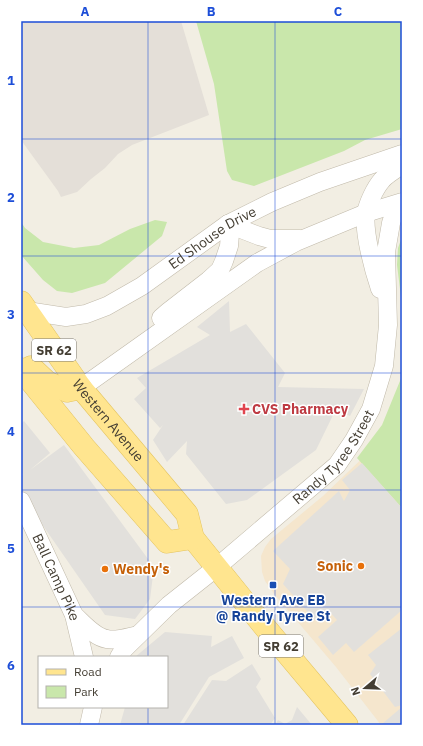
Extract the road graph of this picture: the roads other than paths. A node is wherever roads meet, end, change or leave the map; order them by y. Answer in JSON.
{"nodes":[{"id":1,"x":402,"y":154,"type":"edge"},
{"id":2,"x":402,"y":165,"type":"edge"},
{"id":3,"x":402,"y":202,"type":"edge"},
{"id":4,"x":366,"y":213,"type":"junction"},
{"id":5,"x":228,"y":224,"type":"junction"},
{"id":6,"x":304,"y":239,"type":"junction"},
{"id":7,"x":24,"y":306,"type":"edge"},
{"id":8,"x":387,"y":311,"type":"junction"},
{"id":9,"x":132,"y":352,"type":"junction"},
{"id":10,"x":21,"y":359,"type":"edge"},
{"id":11,"x":21,"y":369,"type":"edge"},
{"id":12,"x":81,"y":388,"type":"junction"},
{"id":13,"x":21,"y":501,"type":"edge"},
{"id":14,"x":193,"y":538,"type":"junction"},
{"id":15,"x":217,"y":567,"type":"junction"},
{"id":16,"x":74,"y":614,"type":"junction"},
{"id":17,"x":138,"y":635,"type":"junction"},
{"id":18,"x":84,"y":656,"type":"edge"},
{"id":19,"x":119,"y":656,"type":"edge"},
{"id":20,"x":93,"y":708,"type":"edge"},
{"id":21,"x":89,"y":725,"type":"edge"},
{"id":22,"x":347,"y":725,"type":"edge"}],
"edges":[{"from":1,"to":5,"type":"street","name":"Ed Shouse Drive"},
{"from":2,"to":4,"type":"street"},
{"from":3,"to":4,"type":"street"},
{"from":3,"to":8,"type":"street","name":"Randy Tyree Street"},
{"from":4,"to":6,"type":"street"},
{"from":4,"to":8,"type":"street","name":"Randy Tyree Street"},
{"from":5,"to":6,"type":"street"},
{"from":5,"to":7,"type":"street","name":"Ed Shouse Drive"},
{"from":5,"to":9,"type":"street"},
{"from":6,"to":9,"type":"street"},
{"from":7,"to":12,"type":"main road","name":"Western Avenue","number":"SR 62"},
{"from":8,"to":15,"type":"street","name":"Randy Tyree Street"},
{"from":9,"to":12,"type":"street"},
{"from":10,"to":12,"type":"main road"},
{"from":11,"to":14,"type":"main road"},
{"from":12,"to":14,"type":"main road","name":"Western Avenue","number":"SR 62"},
{"from":13,"to":16,"type":"street","name":"Ball Camp Pike"},
{"from":14,"to":15,"type":"main road","name":"Western Avenue","number":"SR 62"},
{"from":15,"to":17,"type":"street","name":"Randy Tyree Street"},
{"from":15,"to":22,"type":"main road","name":"Western Avenue","number":"SR 62"},
{"from":16,"to":17,"type":"street"},
{"from":16,"to":18,"type":"street","name":"Ball Camp Pike"},
{"from":17,"to":19,"type":"street","name":"Randy Tyree Street"},
{"from":20,"to":21,"type":"street"}]}
